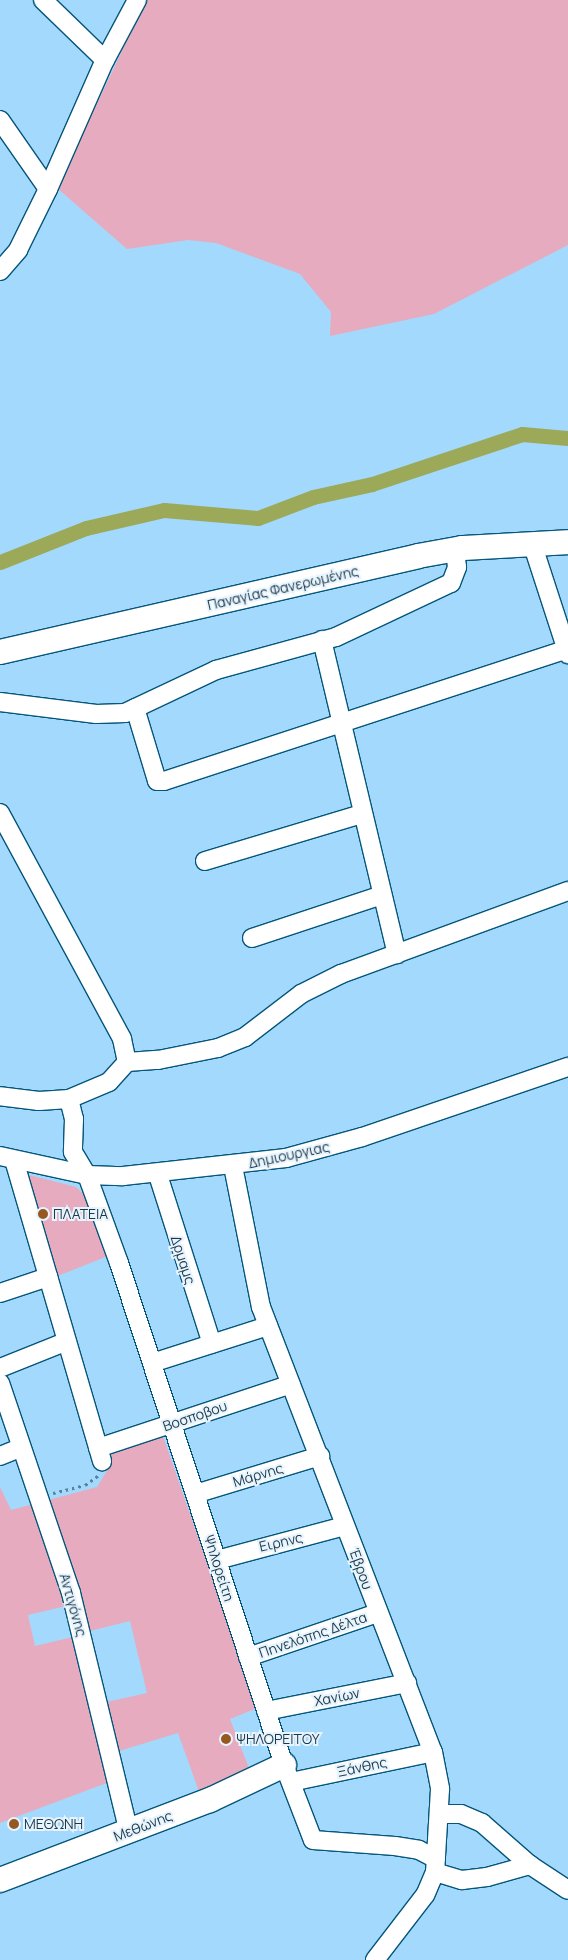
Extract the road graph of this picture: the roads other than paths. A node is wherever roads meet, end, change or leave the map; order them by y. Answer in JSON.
{"nodes":[{"id":1,"x":43,"y":0,"type":"edge"},
{"id":2,"x":137,"y":0,"type":"edge"},
{"id":3,"x":105,"y":60,"type":"junction"},
{"id":4,"x":0,"y":120,"type":"edge"},
{"id":5,"x":48,"y":189,"type":"junction"},
{"id":6,"x":0,"y":271,"type":"edge"},
{"id":7,"x":568,"y":542,"type":"edge"},
{"id":8,"x":533,"y":546,"type":"junction"},
{"id":9,"x":455,"y":550,"type":"junction"},
{"id":10,"x":322,"y":640,"type":"junction"},
{"id":11,"x":0,"y":652,"type":"edge"},
{"id":12,"x":567,"y":652,"type":"edge"},
{"id":13,"x":0,"y":702,"type":"edge"},
{"id":14,"x":135,"y":708,"type":"junction"},
{"id":15,"x":340,"y":724,"type":"junction"},
{"id":16,"x":0,"y":813,"type":"edge"},
{"id":17,"x":362,"y":814,"type":"junction"},
{"id":18,"x":205,"y":861,"type":"dead end"},
{"id":19,"x":568,"y":891,"type":"edge"},
{"id":20,"x":382,"y":895,"type":"junction"},
{"id":21,"x":252,"y":938,"type":"dead end"},
{"id":22,"x":397,"y":954,"type":"junction"},
{"id":23,"x":128,"y":1062,"type":"junction"},
{"id":24,"x":568,"y":1068,"type":"edge"},
{"id":25,"x":0,"y":1096,"type":"edge"},
{"id":26,"x":69,"y":1099,"type":"junction"},
{"id":27,"x":7,"y":1158,"type":"edge"},
{"id":28,"x":233,"y":1166,"type":"junction"},
{"id":29,"x":87,"y":1175,"type":"junction"},
{"id":30,"x":158,"y":1175,"type":"junction"},
{"id":31,"x":48,"y":1277,"type":"junction"},
{"id":32,"x":0,"y":1293,"type":"edge"},
{"id":33,"x":268,"y":1326,"type":"junction"},
{"id":34,"x":65,"y":1342,"type":"junction"},
{"id":35,"x":212,"y":1344,"type":"junction"},
{"id":36,"x":152,"y":1363,"type":"junction"},
{"id":37,"x":0,"y":1368,"type":"edge"},
{"id":38,"x":0,"y":1383,"type":"edge"},
{"id":39,"x":291,"y":1384,"type":"junction"},
{"id":40,"x":171,"y":1425,"type":"junction"},
{"id":41,"x":20,"y":1448,"type":"junction"},
{"id":42,"x":0,"y":1456,"type":"edge"},
{"id":43,"x":320,"y":1456,"type":"junction"},
{"id":44,"x":195,"y":1494,"type":"junction"},
{"id":45,"x":345,"y":1526,"type":"junction"},
{"id":46,"x":217,"y":1560,"type":"junction"},
{"id":47,"x":377,"y":1613,"type":"junction"},
{"id":48,"x":248,"y":1656,"type":"junction"},
{"id":49,"x":407,"y":1683,"type":"junction"},
{"id":50,"x":266,"y":1711,"type":"junction"},
{"id":51,"x":433,"y":1752,"type":"junction"},
{"id":52,"x":287,"y":1774,"type":"junction"},
{"id":53,"x":439,"y":1814,"type":"junction"},
{"id":54,"x":130,"y":1832,"type":"junction"},
{"id":55,"x":436,"y":1866,"type":"junction"},
{"id":56,"x":530,"y":1866,"type":"junction"},
{"id":57,"x":0,"y":1880,"type":"edge"},
{"id":58,"x":568,"y":1890,"type":"edge"},
{"id":59,"x":375,"y":1960,"type":"edge"}],
"edges":[{"from":1,"to":3,"type":"street"},
{"from":2,"to":3,"type":"street"},
{"from":3,"to":5,"type":"street"},
{"from":4,"to":5,"type":"street"},
{"from":5,"to":6,"type":"street"},
{"from":7,"to":8,"type":"main road","name":"Παναγίας Φανερωμένης"},
{"from":8,"to":9,"type":"main road","name":"Παναγίας Φανερωμένης"},
{"from":8,"to":12,"type":"street"},
{"from":9,"to":10,"type":"street"},
{"from":9,"to":11,"type":"main road","name":"Παναγίας Φανερωμένης"},
{"from":10,"to":14,"type":"street"},
{"from":10,"to":15,"type":"street"},
{"from":12,"to":15,"type":"street"},
{"from":13,"to":14,"type":"street"},
{"from":14,"to":15,"type":"street"},
{"from":15,"to":17,"type":"street"},
{"from":16,"to":23,"type":"street"},
{"from":17,"to":18,"type":"street"},
{"from":17,"to":20,"type":"street"},
{"from":19,"to":22,"type":"street"},
{"from":20,"to":21,"type":"street"},
{"from":20,"to":22,"type":"street"},
{"from":22,"to":23,"type":"street"},
{"from":23,"to":26,"type":"street"},
{"from":24,"to":28,"type":"street","name":"Δημιουργιας"},
{"from":25,"to":26,"type":"street"},
{"from":26,"to":29,"type":"street","name":"Ψηλορείτη"},
{"from":27,"to":29,"type":"street","name":"Δημιουργιας"},
{"from":27,"to":31,"type":"street"},
{"from":28,"to":30,"type":"street","name":"Δημιουργιας"},
{"from":28,"to":33,"type":"street","name":"Έβρου"},
{"from":29,"to":30,"type":"street","name":"Δημιουργιας"},
{"from":29,"to":36,"type":"street","name":"Ψηλορείτη"},
{"from":30,"to":35,"type":"street","name":"Δρμαμς"},
{"from":31,"to":32,"type":"street"},
{"from":31,"to":34,"type":"street"},
{"from":33,"to":35,"type":"street"},
{"from":33,"to":39,"type":"street","name":"Έβρου"},
{"from":34,"to":37,"type":"street"},
{"from":34,"to":40,"type":"street","name":"Βοσποβου"},
{"from":35,"to":36,"type":"street"},
{"from":36,"to":40,"type":"street","name":"Ψηλορείτη"},
{"from":38,"to":41,"type":"street","name":"Αντιγόνης"},
{"from":39,"to":40,"type":"street","name":"Βοσποβου"},
{"from":39,"to":43,"type":"street","name":"Έβρου"},
{"from":40,"to":44,"type":"street","name":"Ψηλορείτη"},
{"from":41,"to":42,"type":"street"},
{"from":41,"to":54,"type":"street","name":"Αντιγόνης"},
{"from":43,"to":44,"type":"street","name":"Μάρνης"},
{"from":43,"to":45,"type":"street","name":"Έβρου"},
{"from":44,"to":46,"type":"street","name":"Ψηλορείτη"},
{"from":45,"to":46,"type":"street","name":"Ειρηνς"},
{"from":45,"to":47,"type":"street","name":"Έβρου"},
{"from":46,"to":48,"type":"street","name":"Ψηλορείτη"},
{"from":47,"to":48,"type":"street","name":"Πηνελόπης Δέλτα"},
{"from":47,"to":49,"type":"street","name":"Έβρου"},
{"from":48,"to":50,"type":"street","name":"Ψηλορείτη"},
{"from":49,"to":50,"type":"street","name":"Χανίων"},
{"from":49,"to":51,"type":"street","name":"Έβρου"},
{"from":50,"to":52,"type":"street","name":"Ψηλορείτη"},
{"from":51,"to":52,"type":"street","name":"Ξάνθης"},
{"from":51,"to":53,"type":"street","name":"Έβρου"},
{"from":52,"to":54,"type":"main road","name":"Μεθώνης"},
{"from":52,"to":55,"type":"street","name":"Ψηλορείτη"},
{"from":53,"to":55,"type":"street","name":"Έβρου"},
{"from":53,"to":56,"type":"street"},
{"from":54,"to":57,"type":"main road","name":"Μεθώνης"},
{"from":55,"to":56,"type":"street"},
{"from":55,"to":59,"type":"street","name":"Έβρου"},
{"from":56,"to":58,"type":"street"}]}
